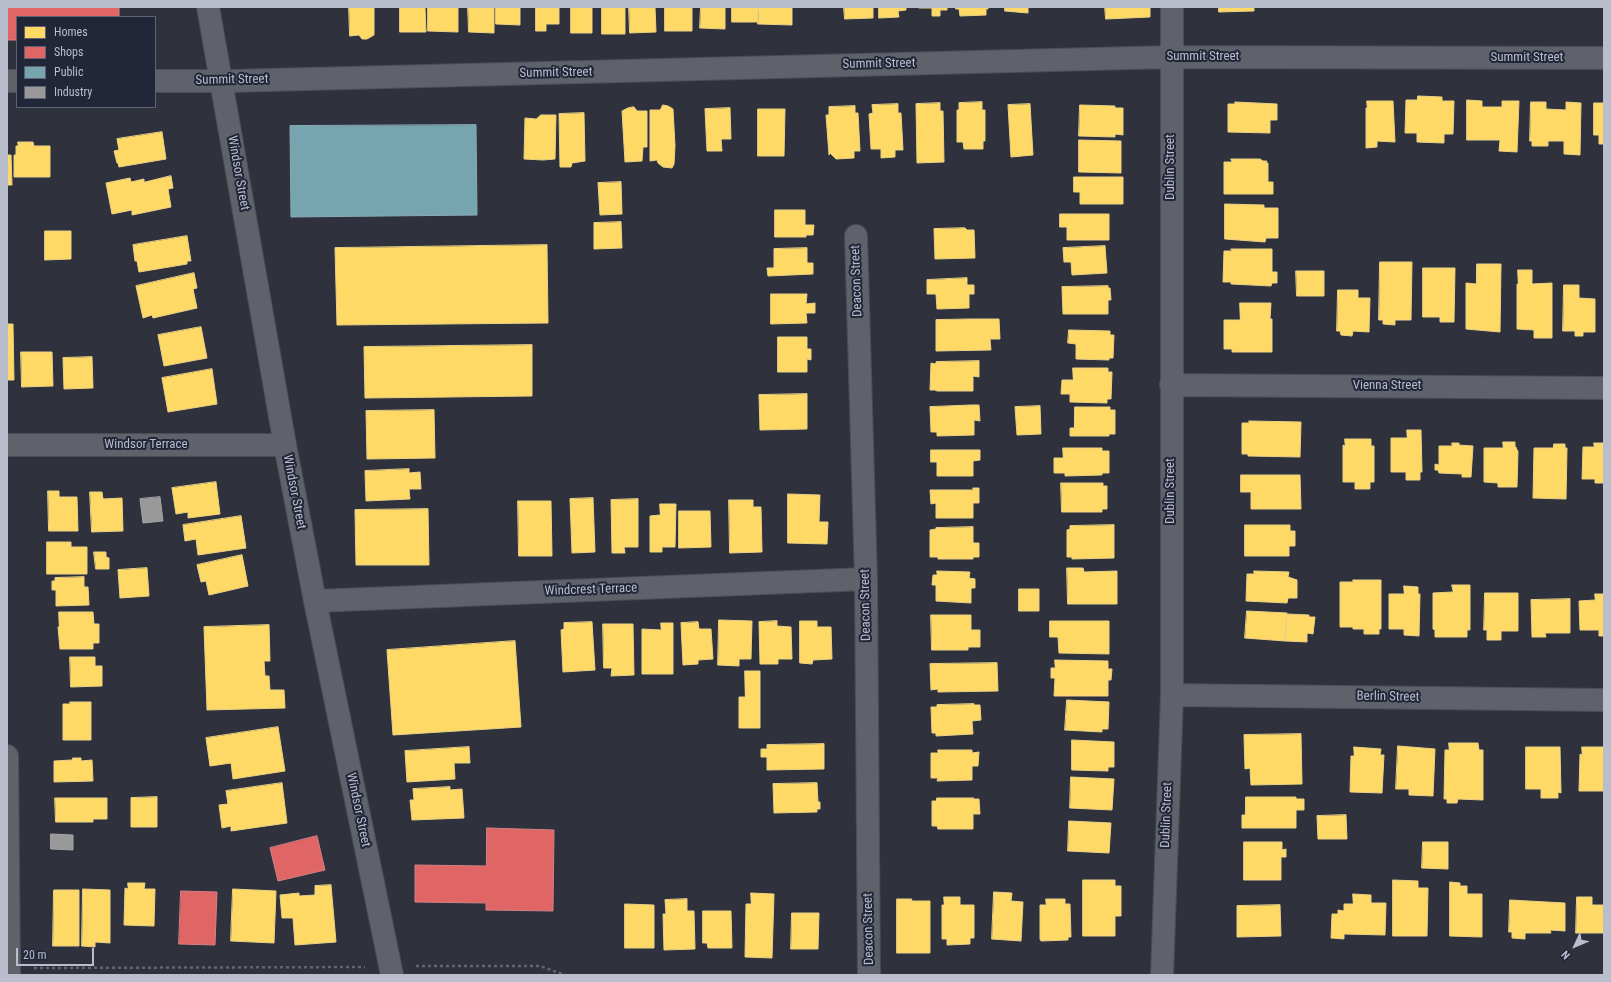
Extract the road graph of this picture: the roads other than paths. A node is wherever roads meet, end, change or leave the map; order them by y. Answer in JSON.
{"nodes":[{"id":1,"x":208,"y":7,"type":"edge"},
{"id":2,"x":1172,"y":7,"type":"edge"},
{"id":3,"x":1171,"y":57,"type":"junction"},
{"id":4,"x":1604,"y":58,"type":"edge"},
{"id":5,"x":156,"y":81,"type":"edge"},
{"id":6,"x":222,"y":81,"type":"junction"},
{"id":7,"x":856,"y":236,"type":"dead end"},
{"id":8,"x":1171,"y":385,"type":"junction"},
{"id":9,"x":1604,"y":388,"type":"edge"},
{"id":10,"x":7,"y":445,"type":"edge"},
{"id":11,"x":285,"y":445,"type":"junction"},
{"id":12,"x":866,"y":579,"type":"junction"},
{"id":13,"x":315,"y":601,"type":"junction"},
{"id":14,"x":1172,"y":695,"type":"junction"},
{"id":15,"x":1604,"y":700,"type":"edge"},
{"id":16,"x":7,"y":756,"type":"edge"},
{"id":17,"x":391,"y":971,"type":"edge"},
{"id":18,"x":9,"y":972,"type":"edge"},
{"id":19,"x":869,"y":975,"type":"edge"},
{"id":20,"x":1162,"y":975,"type":"edge"}],
"edges":[{"from":1,"to":6,"type":"street","name":"Windsor Street"},
{"from":2,"to":3,"type":"street","name":"Dublin Street"},
{"from":3,"to":4,"type":"street","name":"Summit Street"},
{"from":3,"to":6,"type":"street","name":"Summit Street"},
{"from":3,"to":8,"type":"street","name":"Dublin Street"},
{"from":5,"to":6,"type":"street","name":"Summit Street"},
{"from":6,"to":11,"type":"street","name":"Windsor Street"},
{"from":7,"to":12,"type":"street","name":"Deacon Street"},
{"from":8,"to":9,"type":"street","name":"Vienna Street"},
{"from":8,"to":14,"type":"street","name":"Dublin Street"},
{"from":10,"to":11,"type":"street","name":"Windsor Terrace"},
{"from":11,"to":13,"type":"street","name":"Windsor Street"},
{"from":12,"to":13,"type":"street","name":"Windcrest Terrace"},
{"from":12,"to":19,"type":"street","name":"Deacon Street"},
{"from":13,"to":17,"type":"street","name":"Windsor Street"},
{"from":14,"to":15,"type":"street","name":"Berlin Street"},
{"from":14,"to":20,"type":"street","name":"Dublin Street"},
{"from":16,"to":18,"type":"street"}]}
